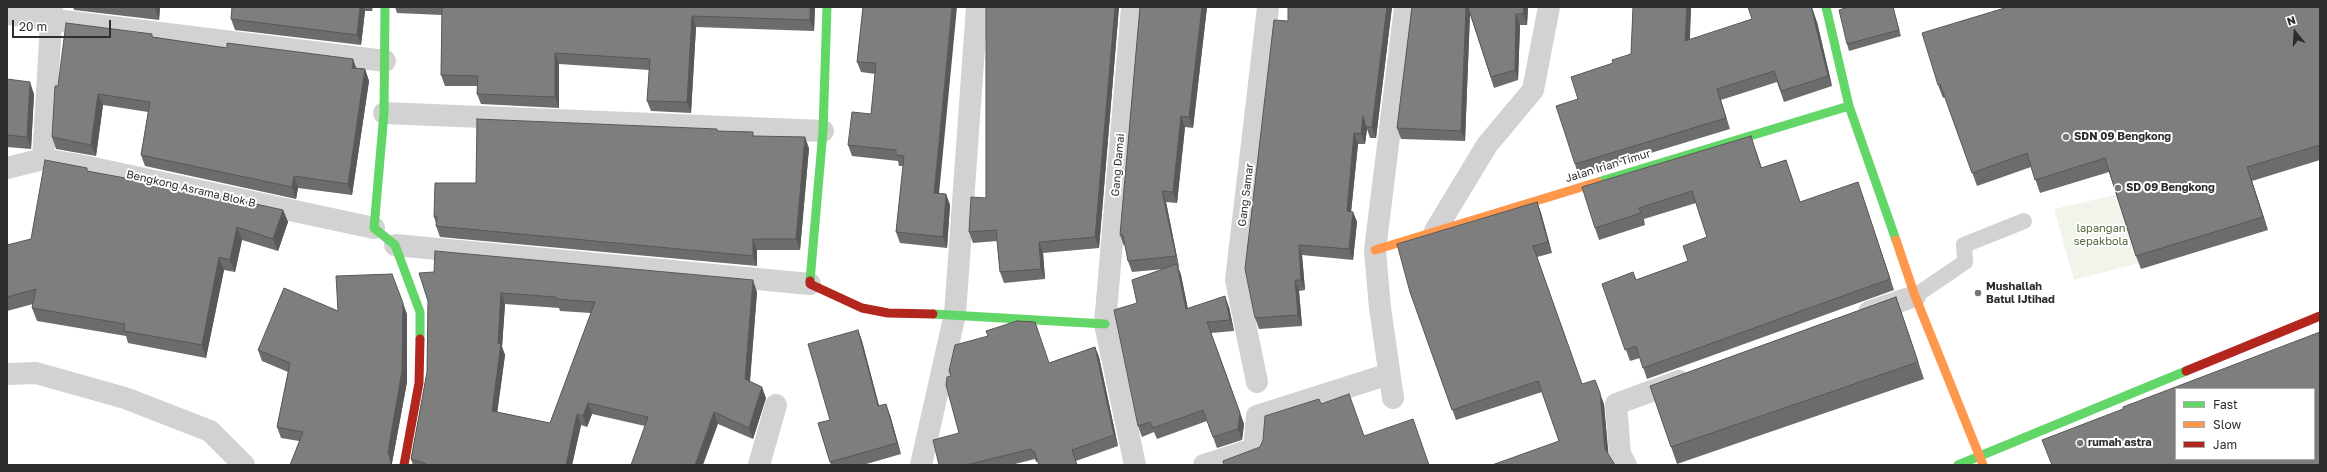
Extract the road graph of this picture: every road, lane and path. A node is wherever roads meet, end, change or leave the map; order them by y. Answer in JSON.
{"nodes":[{"id":1,"x":385,"y":7,"type":"edge"},
{"id":2,"x":827,"y":7,"type":"edge"},
{"id":3,"x":977,"y":7,"type":"edge"},
{"id":4,"x":1132,"y":7,"type":"edge"},
{"id":5,"x":1268,"y":7,"type":"edge"},
{"id":6,"x":1405,"y":7,"type":"edge"},
{"id":7,"x":1549,"y":7,"type":"edge"},
{"id":8,"x":1826,"y":7,"type":"edge"},
{"id":9,"x":51,"y":13,"type":"edge"},
{"id":10,"x":7,"y":14,"type":"edge"},
{"id":11,"x":385,"y":61,"type":"junction"},
{"id":12,"x":1849,"y":106,"type":"junction"},
{"id":13,"x":384,"y":113,"type":"junction"},
{"id":14,"x":823,"y":131,"type":"junction"},
{"id":15,"x":43,"y":160,"type":"junction"},
{"id":16,"x":7,"y":168,"type":"edge"},
{"id":17,"x":2024,"y":221,"type":"dead end"},
{"id":18,"x":374,"y":228,"type":"junction"},
{"id":19,"x":1435,"y":231,"type":"junction"},
{"id":20,"x":395,"y":245,"type":"junction"},
{"id":21,"x":1375,"y":250,"type":"junction"},
{"id":22,"x":810,"y":284,"type":"junction"},
{"id":23,"x":1915,"y":296,"type":"junction"},
{"id":24,"x":955,"y":314,"type":"junction"},
{"id":25,"x":2320,"y":316,"type":"edge"},
{"id":26,"x":1848,"y":320,"type":"edge"},
{"id":27,"x":1105,"y":324,"type":"junction"},
{"id":28,"x":7,"y":374,"type":"edge"},
{"id":29,"x":1389,"y":374,"type":"junction"},
{"id":30,"x":1699,"y":374,"type":"edge"},
{"id":31,"x":1257,"y":382,"type":"dead end"},
{"id":32,"x":1393,"y":398,"type":"dead end"},
{"id":33,"x":776,"y":405,"type":"dead end"},
{"id":34,"x":1982,"y":461,"type":"edge"},
{"id":35,"x":244,"y":465,"type":"edge"},
{"id":36,"x":404,"y":465,"type":"edge"},
{"id":37,"x":759,"y":465,"type":"edge"},
{"id":38,"x":921,"y":465,"type":"edge"},
{"id":39,"x":1135,"y":465,"type":"edge"},
{"id":40,"x":1204,"y":465,"type":"edge"},
{"id":41,"x":1626,"y":465,"type":"edge"},
{"id":42,"x":1958,"y":465,"type":"edge"}],
"edges":[{"from":1,"to":11,"type":"street"},
{"from":2,"to":14,"type":"street"},
{"from":3,"to":24,"type":"street"},
{"from":4,"to":27,"type":"street","name":"Gang Damai"},
{"from":5,"to":31,"type":"street","name":"Gang Samar"},
{"from":6,"to":21,"type":"street"},
{"from":7,"to":19,"type":"street"},
{"from":8,"to":12,"type":"street"},
{"from":9,"to":10,"type":"street"},
{"from":9,"to":11,"type":"street"},
{"from":9,"to":15,"type":"street"},
{"from":11,"to":13,"type":"street"},
{"from":12,"to":19,"type":"street","name":"Jalan Irian Timur"},
{"from":12,"to":23,"type":"street"},
{"from":13,"to":14,"type":"street"},
{"from":13,"to":18,"type":"street"},
{"from":14,"to":22,"type":"street"},
{"from":15,"to":16,"type":"street","name":"Bengkong Asrama Blok B"},
{"from":15,"to":18,"type":"street","name":"Bengkong Asrama Blok B"},
{"from":17,"to":23,"type":"lane"},
{"from":18,"to":20,"type":"street"},
{"from":19,"to":21,"type":"street","name":"Jalan Irian Timur"},
{"from":20,"to":22,"type":"street"},
{"from":20,"to":36,"type":"street"},
{"from":21,"to":29,"type":"street"},
{"from":22,"to":24,"type":"street"},
{"from":23,"to":26,"type":"street"},
{"from":23,"to":34,"type":"street"},
{"from":24,"to":27,"type":"street"},
{"from":24,"to":38,"type":"street"},
{"from":25,"to":34,"type":"street"},
{"from":27,"to":39,"type":"street","name":"Gang Damai"},
{"from":28,"to":35,"type":"street"},
{"from":29,"to":32,"type":"street"},
{"from":29,"to":40,"type":"street"},
{"from":30,"to":41,"type":"street"},
{"from":33,"to":37,"type":"street"},
{"from":34,"to":42,"type":"street"}]}
